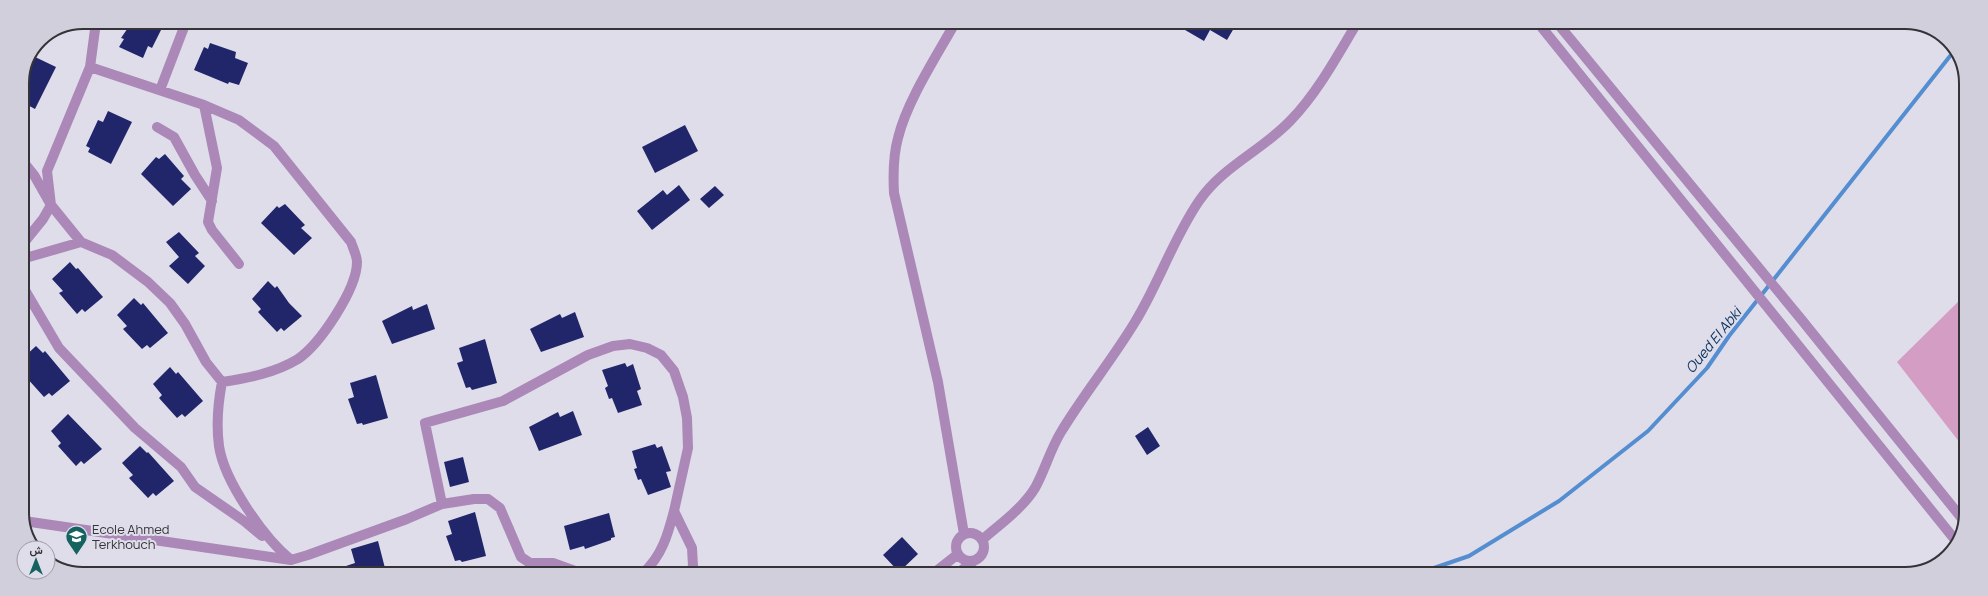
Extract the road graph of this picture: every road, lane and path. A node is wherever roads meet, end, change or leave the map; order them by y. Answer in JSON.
{"nodes":[{"id":1,"x":95,"y":29,"type":"edge"},
{"id":2,"x":183,"y":29,"type":"edge"},
{"id":3,"x":952,"y":29,"type":"edge"},
{"id":4,"x":1354,"y":29,"type":"edge"},
{"id":5,"x":1543,"y":29,"type":"edge"},
{"id":6,"x":1562,"y":29,"type":"edge"},
{"id":7,"x":90,"y":67,"type":"junction"},
{"id":8,"x":160,"y":90,"type":"junction"},
{"id":9,"x":204,"y":105,"type":"junction"},
{"id":10,"x":157,"y":127,"type":"dead end"},
{"id":11,"x":29,"y":169,"type":"edge"},
{"id":12,"x":212,"y":201,"type":"junction"},
{"id":13,"x":52,"y":205,"type":"junction"},
{"id":14,"x":29,"y":236,"type":"edge"},
{"id":15,"x":81,"y":242,"type":"junction"},
{"id":16,"x":29,"y":256,"type":"edge"},
{"id":17,"x":239,"y":264,"type":"dead end"},
{"id":18,"x":29,"y":297,"type":"edge"},
{"id":19,"x":222,"y":382,"type":"junction"},
{"id":20,"x":442,"y":504,"type":"junction"},
{"id":21,"x":674,"y":511,"type":"junction"},
{"id":22,"x":1959,"y":515,"type":"edge"},
{"id":23,"x":30,"y":522,"type":"edge"},
{"id":24,"x":964,"y":534,"type":"junction"},
{"id":25,"x":1953,"y":537,"type":"edge"},
{"id":26,"x":982,"y":540,"type":"junction"},
{"id":27,"x":277,"y":549,"type":"junction"},
{"id":28,"x":958,"y":554,"type":"junction"},
{"id":29,"x":291,"y":560,"type":"junction"},
{"id":30,"x":975,"y":560,"type":"junction"},
{"id":31,"x":564,"y":567,"type":"edge"},
{"id":32,"x":648,"y":567,"type":"edge"},
{"id":33,"x":692,"y":567,"type":"edge"},
{"id":34,"x":942,"y":567,"type":"edge"},
{"id":35,"x":966,"y":567,"type":"edge"}],
"edges":[{"from":1,"to":7,"type":"street"},
{"from":2,"to":8,"type":"street"},
{"from":3,"to":24,"type":"street"},
{"from":4,"to":26,"type":"street"},
{"from":5,"to":25,"type":"street"},
{"from":6,"to":22,"type":"street"},
{"from":7,"to":8,"type":"street"},
{"from":7,"to":13,"type":"street"},
{"from":8,"to":9,"type":"street"},
{"from":9,"to":12,"type":"street"},
{"from":9,"to":19,"type":"street"},
{"from":10,"to":12,"type":"street"},
{"from":11,"to":13,"type":"street"},
{"from":12,"to":17,"type":"street"},
{"from":13,"to":14,"type":"street"},
{"from":13,"to":15,"type":"street"},
{"from":15,"to":16,"type":"street"},
{"from":15,"to":19,"type":"street"},
{"from":18,"to":27,"type":"street"},
{"from":19,"to":27,"type":"street"},
{"from":20,"to":21,"type":"street"},
{"from":20,"to":29,"type":"street"},
{"from":20,"to":31,"type":"street"},
{"from":21,"to":32,"type":"street"},
{"from":21,"to":33,"type":"street"},
{"from":23,"to":29,"type":"street"},
{"from":24,"to":26,"type":"street"},
{"from":24,"to":28,"type":"street"},
{"from":26,"to":30,"type":"street"},
{"from":27,"to":29,"type":"street"},
{"from":28,"to":30,"type":"street"},
{"from":28,"to":34,"type":"street"},
{"from":30,"to":35,"type":"street"}]}
